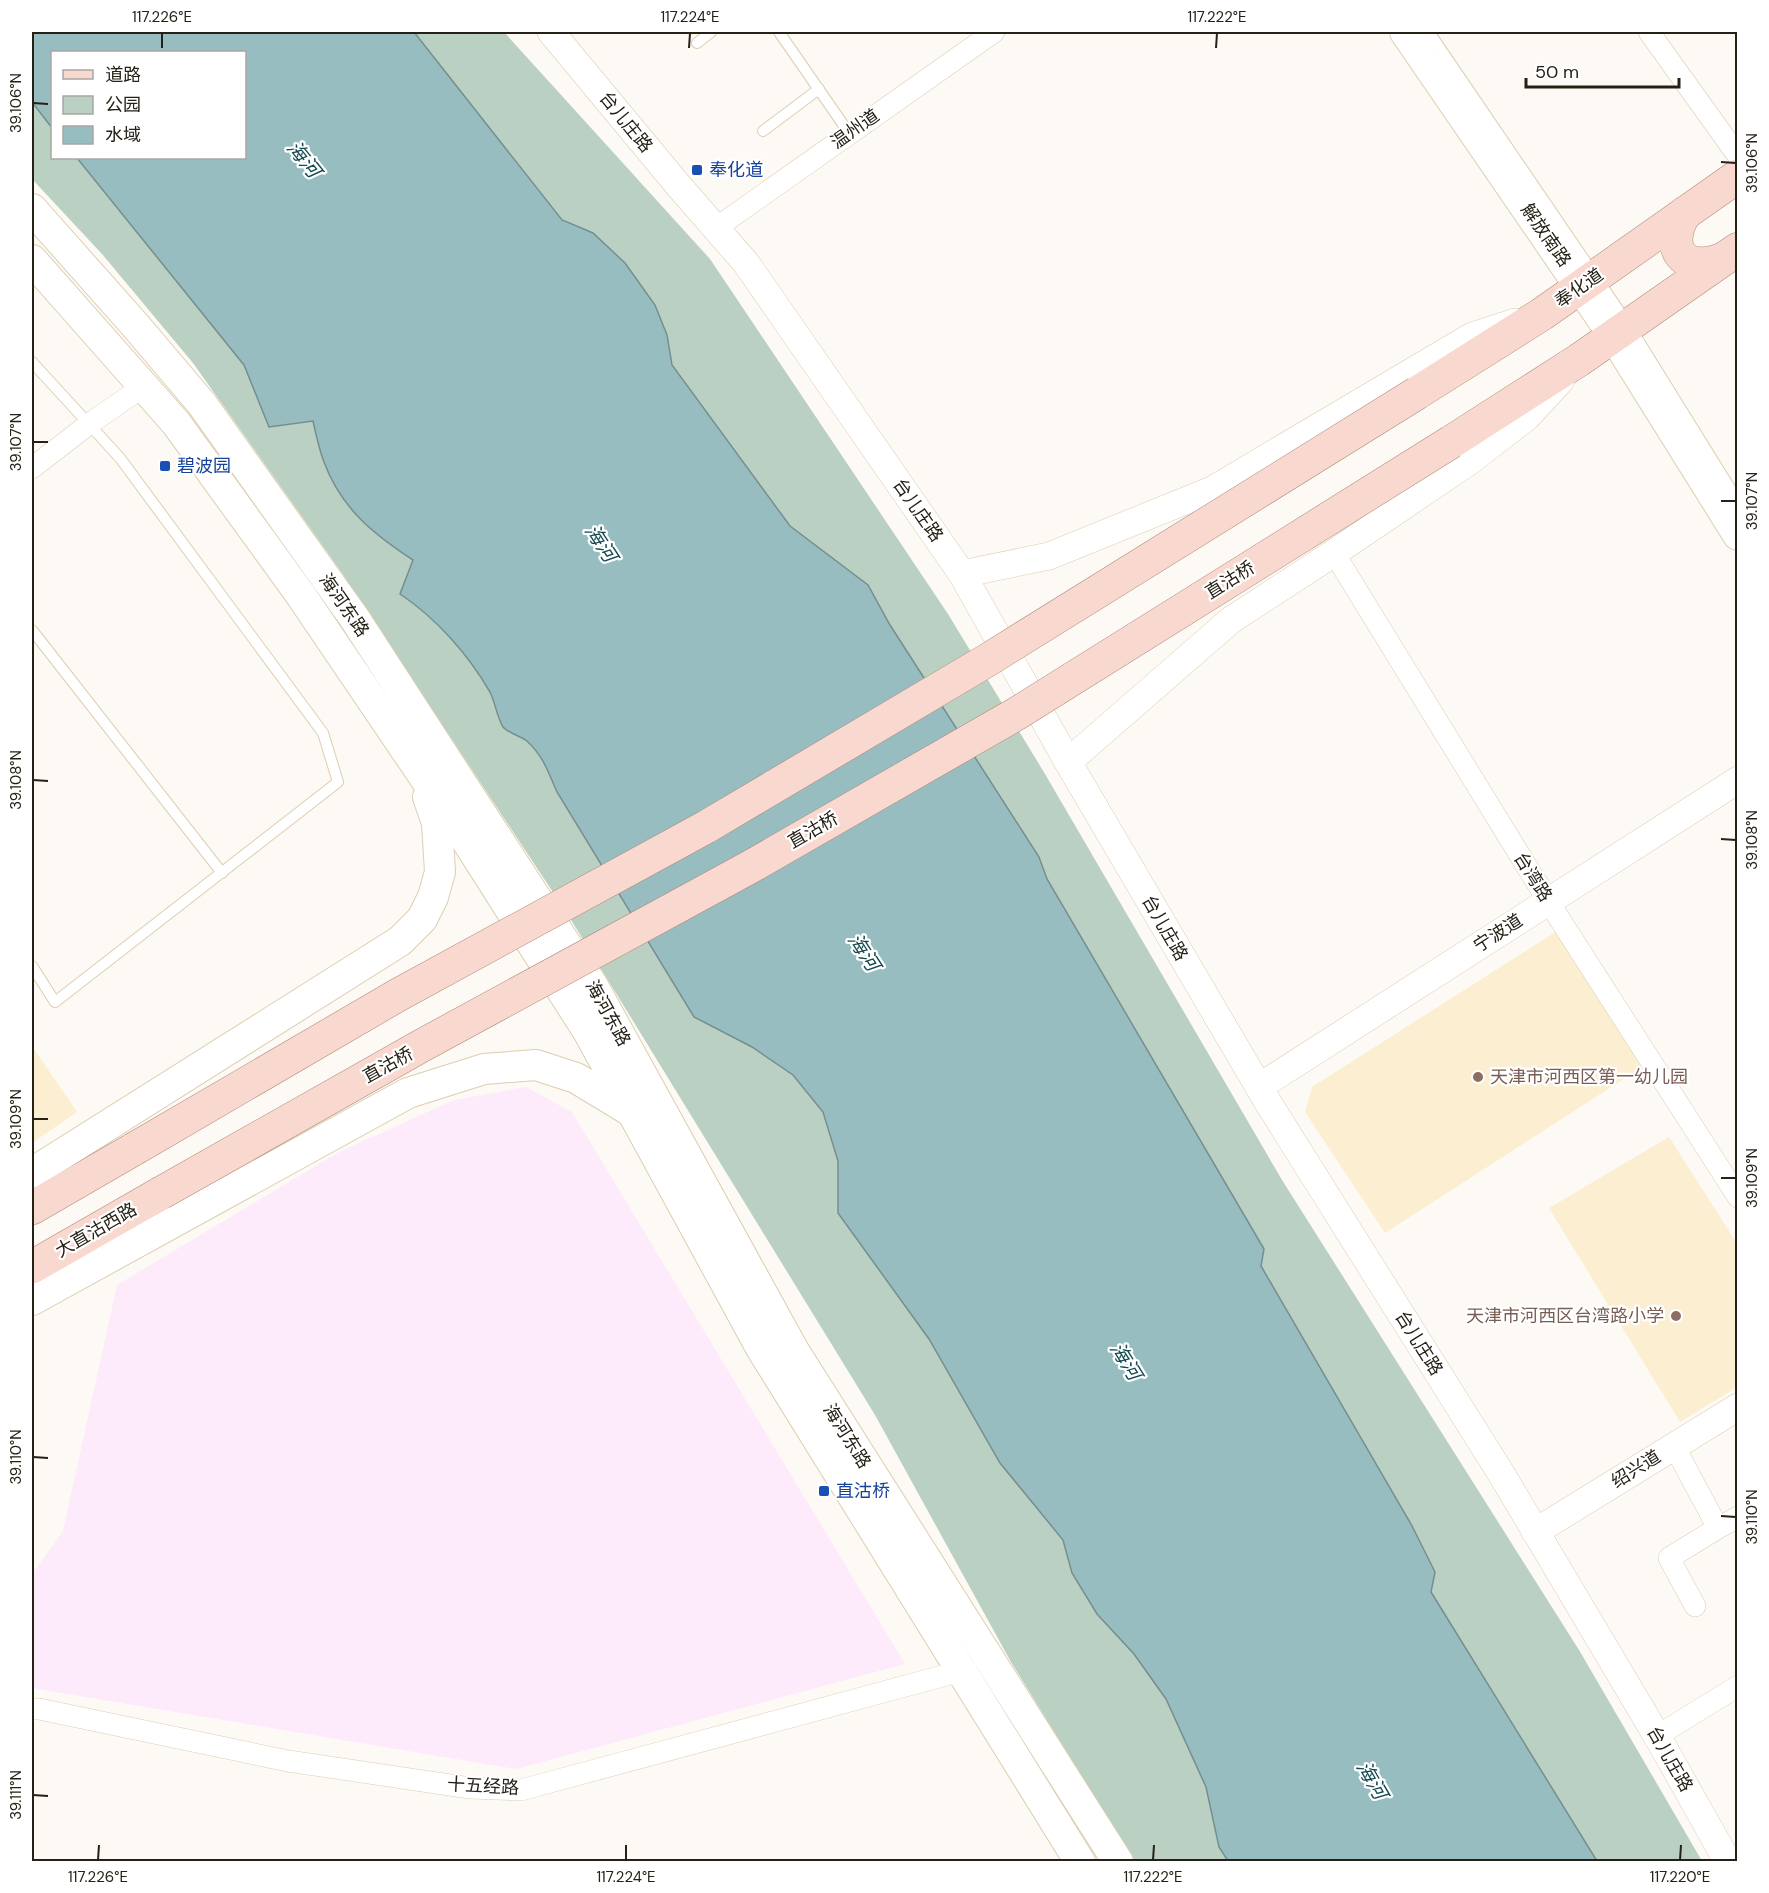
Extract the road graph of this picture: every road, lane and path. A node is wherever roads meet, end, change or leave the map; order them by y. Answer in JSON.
{"nodes":[{"id":1,"x":711,"y":32,"type":"edge"},
{"id":2,"x":779,"y":32,"type":"edge"},
{"id":3,"x":994,"y":32,"type":"edge"},
{"id":4,"x":1405,"y":32,"type":"edge"},
{"id":5,"x":1429,"y":32,"type":"edge"},
{"id":6,"x":1650,"y":32,"type":"edge"},
{"id":7,"x":558,"y":34,"type":"edge"},
{"id":8,"x":697,"y":42,"type":"dead end"},
{"id":9,"x":819,"y":89,"type":"junction"},
{"id":10,"x":763,"y":131,"type":"dead end"},
{"id":11,"x":849,"y":133,"type":"junction"},
{"id":12,"x":1737,"y":156,"type":"edge"},
{"id":13,"x":1737,"y":176,"type":"edge"},
{"id":14,"x":32,"y":209,"type":"edge"},
{"id":15,"x":1686,"y":213,"type":"junction"},
{"id":16,"x":716,"y":228,"type":"junction"},
{"id":17,"x":1730,"y":254,"type":"edge"},
{"id":18,"x":32,"y":260,"type":"edge"},
{"id":19,"x":1588,"y":281,"type":"junction"},
{"id":20,"x":1542,"y":314,"type":"junction"},
{"id":21,"x":1621,"y":330,"type":"junction"},
{"id":22,"x":1579,"y":360,"type":"junction"},
{"id":23,"x":32,"y":362,"type":"edge"},
{"id":24,"x":144,"y":386,"type":"junction"},
{"id":25,"x":89,"y":424,"type":"junction"},
{"id":26,"x":32,"y":468,"type":"edge"},
{"id":27,"x":1737,"y":501,"type":"edge"},
{"id":28,"x":1737,"y":535,"type":"edge"},
{"id":29,"x":1334,"y":554,"type":"junction"},
{"id":30,"x":962,"y":574,"type":"junction"},
{"id":31,"x":32,"y":630,"type":"edge"},
{"id":32,"x":1068,"y":762,"type":"junction"},
{"id":33,"x":418,"y":768,"type":"junction"},
{"id":34,"x":1737,"y":780,"type":"edge"},
{"id":35,"x":222,"y":873,"type":"junction"},
{"id":36,"x":1548,"y":902,"type":"junction"},
{"id":37,"x":32,"y":966,"type":"edge"},
{"id":38,"x":1259,"y":1087,"type":"junction"},
{"id":39,"x":632,"y":1112,"type":"junction"},
{"id":40,"x":32,"y":1173,"type":"edge"},
{"id":41,"x":161,"y":1193,"type":"joint"},
{"id":42,"x":1737,"y":1197,"type":"edge"},
{"id":43,"x":32,"y":1208,"type":"edge"},
{"id":44,"x":32,"y":1267,"type":"edge"},
{"id":45,"x":32,"y":1300,"type":"edge"},
{"id":46,"x":1737,"y":1407,"type":"edge"},
{"id":47,"x":1674,"y":1446,"type":"junction"},
{"id":48,"x":1737,"y":1517,"type":"edge"},
{"id":49,"x":1718,"y":1528,"type":"junction"},
{"id":50,"x":1535,"y":1533,"type":"junction"},
{"id":51,"x":1695,"y":1606,"type":"dead end"},
{"id":52,"x":961,"y":1671,"type":"junction"},
{"id":53,"x":1737,"y":1686,"type":"edge"},
{"id":54,"x":32,"y":1709,"type":"edge"},
{"id":55,"x":1657,"y":1736,"type":"junction"},
{"id":56,"x":1080,"y":1862,"type":"edge"},
{"id":57,"x":1118,"y":1862,"type":"edge"},
{"id":58,"x":1728,"y":1862,"type":"edge"}],
"edges":[{"from":1,"to":8,"type":"lane"},
{"from":2,"to":9,"type":"lane"},
{"from":3,"to":11,"type":"street","name":"温州道"},
{"from":4,"to":19,"type":"main road","name":"解放南路"},
{"from":5,"to":19,"type":"lane","name":"解放南路"},
{"from":6,"to":12,"type":"street"},
{"from":7,"to":16,"type":"street","name":"台儿庄路"},
{"from":9,"to":10,"type":"lane"},
{"from":9,"to":11,"type":"lane"},
{"from":11,"to":16,"type":"street","name":"温州道"},
{"from":13,"to":15,"type":"main road","name":"奉化道"},
{"from":14,"to":57,"type":"main road","name":"海河东路"},
{"from":15,"to":17,"type":"main road"},
{"from":15,"to":19,"type":"main road","name":"奉化道"},
{"from":16,"to":30,"type":"street","name":"台儿庄路"},
{"from":17,"to":21,"type":"main road"},
{"from":18,"to":24,"type":"main road","name":"海河东路"},
{"from":19,"to":20,"type":"main road","name":"奉化道"},
{"from":19,"to":21,"type":"main road","name":"解放南路"},
{"from":20,"to":30,"type":"street"},
{"from":20,"to":43,"type":"main road","name":"奉化道","bridge":true},
{"from":21,"to":22,"type":"main road"},
{"from":21,"to":27,"type":"lane","name":"解放南路"},
{"from":21,"to":28,"type":"main road","name":"解放南路"},
{"from":22,"to":29,"type":"street"},
{"from":22,"to":41,"type":"main road","name":"直沽桥","bridge":true},
{"from":23,"to":25,"type":"lane"},
{"from":24,"to":25,"type":"street"},
{"from":24,"to":33,"type":"main road","name":"海河东路"},
{"from":25,"to":26,"type":"street"},
{"from":25,"to":35,"type":"lane"},
{"from":29,"to":32,"type":"street"},
{"from":29,"to":36,"type":"street","name":"台湾路"},
{"from":30,"to":32,"type":"street","name":"台儿庄路"},
{"from":31,"to":35,"type":"lane"},
{"from":32,"to":38,"type":"street","name":"台儿庄路"},
{"from":33,"to":39,"type":"main road","name":"海河东路"},
{"from":33,"to":40,"type":"main road"},
{"from":34,"to":36,"type":"street","name":"宁波道"},
{"from":35,"to":37,"type":"lane"},
{"from":36,"to":38,"type":"street","name":"宁波道"},
{"from":36,"to":42,"type":"street","name":"台湾路"},
{"from":38,"to":50,"type":"street","name":"台儿庄路"},
{"from":39,"to":45,"type":"main road"},
{"from":39,"to":52,"type":"main road","name":"海河东路"},
{"from":41,"to":44,"type":"main road","name":"大直沽西路"},
{"from":46,"to":47,"type":"street","name":"绍兴道"},
{"from":47,"to":49,"type":"street"},
{"from":47,"to":50,"type":"street","name":"绍兴道"},
{"from":48,"to":49,"type":"street"},
{"from":49,"to":51,"type":"street"},
{"from":50,"to":55,"type":"street","name":"台儿庄路"},
{"from":52,"to":54,"type":"street","name":"十五经路"},
{"from":52,"to":56,"type":"main road","name":"海河东路"},
{"from":53,"to":55,"type":"street"},
{"from":55,"to":58,"type":"street","name":"台儿庄路"}]}
